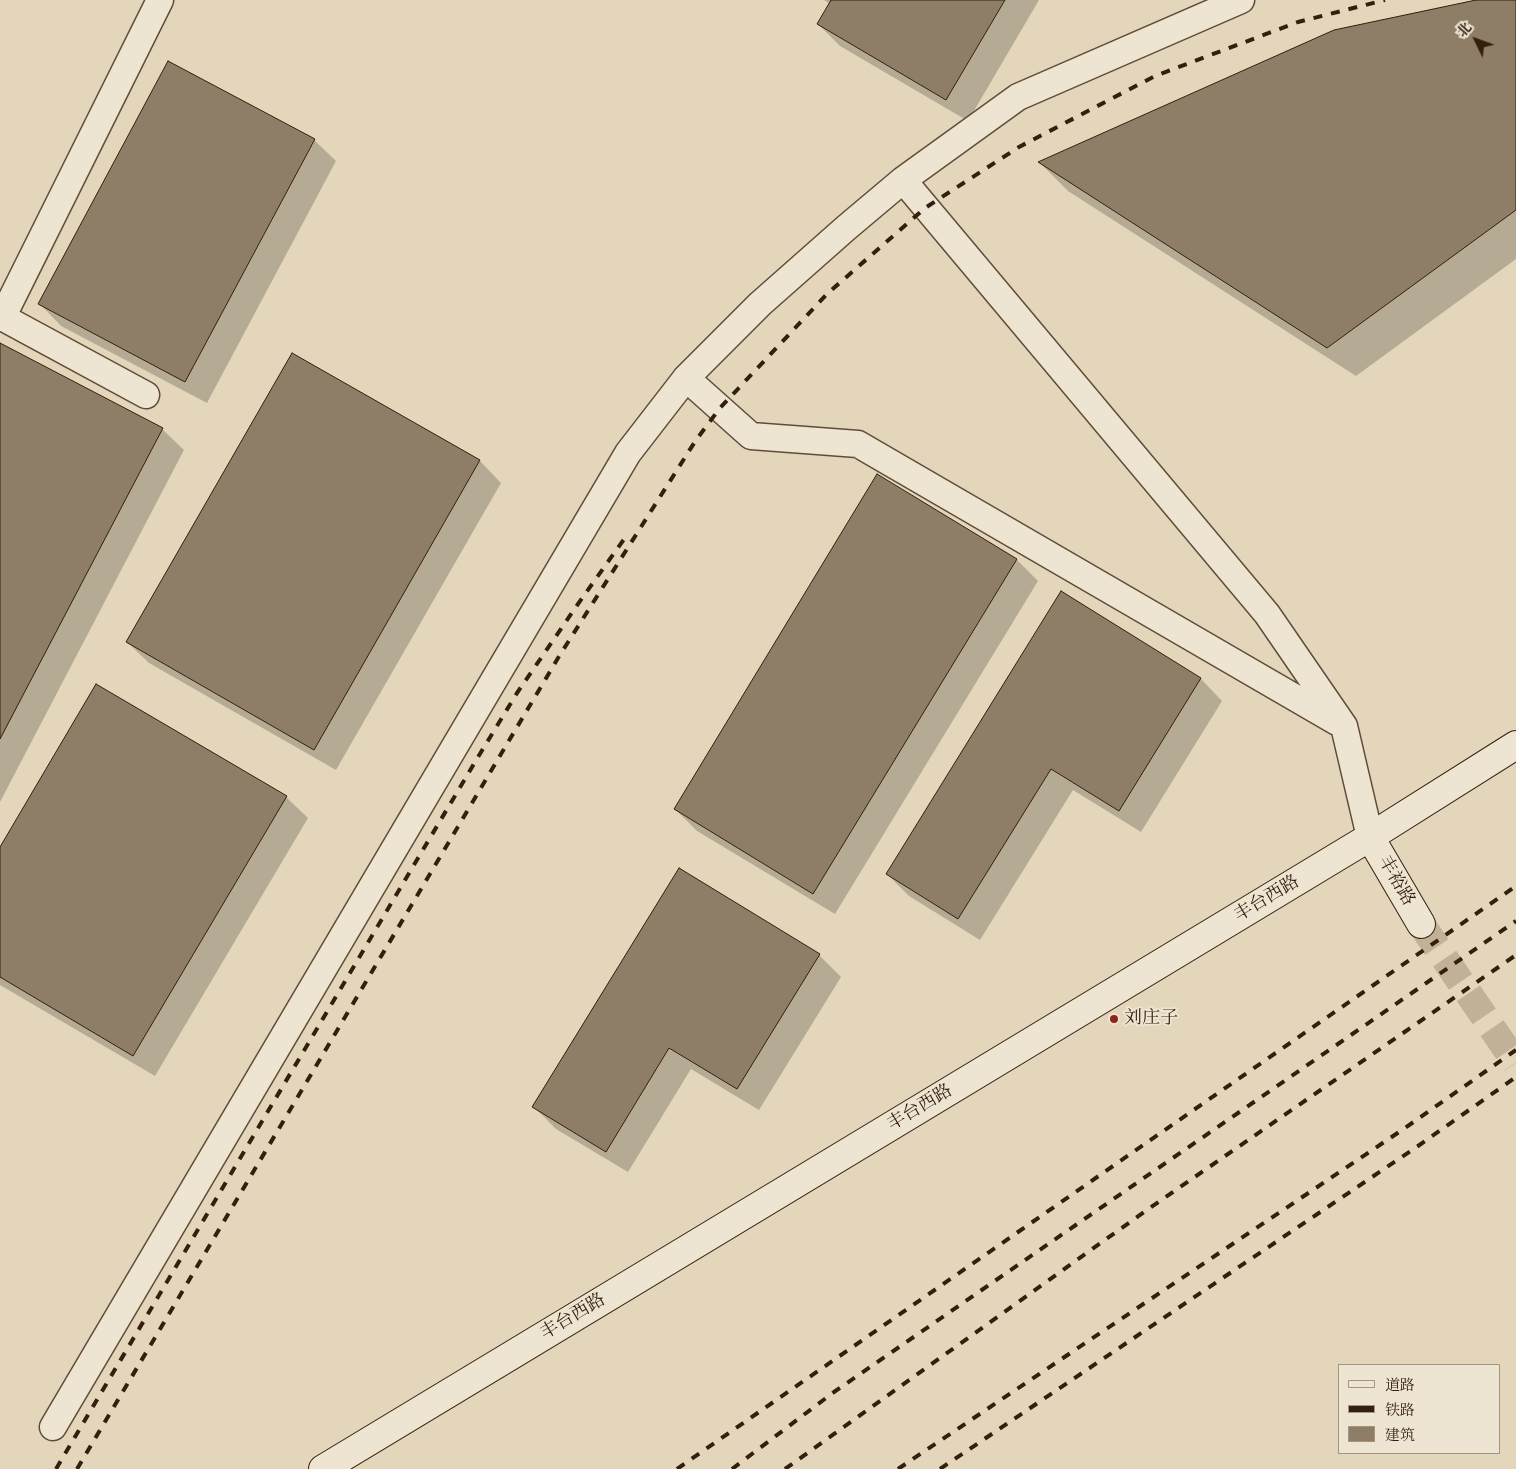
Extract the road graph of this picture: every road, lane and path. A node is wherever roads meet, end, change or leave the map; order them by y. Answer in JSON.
{"nodes":[{"id":1,"x":160,"y":0,"type":"edge"},
{"id":2,"x":1240,"y":0,"type":"edge"},
{"id":3,"x":903,"y":180,"type":"junction"},
{"id":4,"x":1,"y":317,"type":"edge"},
{"id":5,"x":686,"y":378,"type":"junction"},
{"id":6,"x":146,"y":395,"type":"dead end"},
{"id":7,"x":1344,"y":726,"type":"junction"},
{"id":8,"x":1516,"y":745,"type":"edge"},
{"id":9,"x":1370,"y":837,"type":"junction"},
{"id":10,"x":1421,"y":924,"type":"tunnel mouth"},
{"id":11,"x":53,"y":1427,"type":"dead end"},
{"id":12,"x":323,"y":1469,"type":"edge"}],
"edges":[{"from":1,"to":4,"type":"street"},
{"from":2,"to":3,"type":"street"},
{"from":3,"to":5,"type":"street"},
{"from":3,"to":7,"type":"street"},
{"from":4,"to":6,"type":"street"},
{"from":5,"to":7,"type":"street"},
{"from":5,"to":11,"type":"street"},
{"from":7,"to":9,"type":"street"},
{"from":8,"to":9,"type":"main road","name":"丰台西路"},
{"from":9,"to":10,"type":"main road","name":"丰裕路"},
{"from":9,"to":12,"type":"main road","name":"丰台西路"}]}
